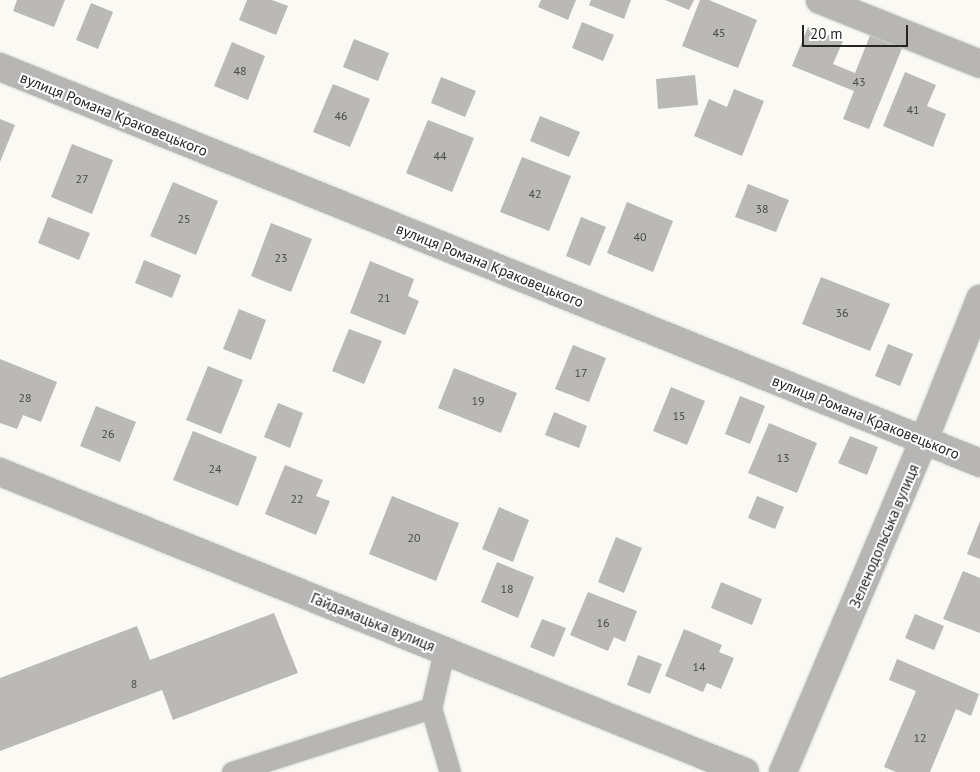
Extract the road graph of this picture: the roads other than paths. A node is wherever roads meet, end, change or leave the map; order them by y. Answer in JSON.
{"nodes":[{"id":1,"x":820,"y":0,"type":"edge"},
{"id":2,"x":980,"y":64,"type":"edge"},
{"id":3,"x":0,"y":68,"type":"edge"},
{"id":4,"x":980,"y":299,"type":"edge"},
{"id":5,"x":924,"y":440,"type":"junction"},
{"id":6,"x":980,"y":463,"type":"edge"},
{"id":7,"x":0,"y":472,"type":"edge"},
{"id":8,"x":444,"y":651,"type":"junction"},
{"id":9,"x":431,"y":708,"type":"junction"},
{"id":10,"x":232,"y":772,"type":"edge"},
{"id":11,"x":450,"y":772,"type":"edge"},
{"id":12,"x":746,"y":772,"type":"edge"},
{"id":13,"x":783,"y":772,"type":"edge"}],
"edges":[{"from":1,"to":2,"type":"street"},
{"from":3,"to":5,"type":"street","name":"вулиця Романа Краковецького"},
{"from":4,"to":5,"type":"street","name":"Зеленодольська вулиця"},
{"from":5,"to":6,"type":"street","name":"вулиця Романа Краковецького"},
{"from":5,"to":13,"type":"street","name":"Зеленодольська вулиця"},
{"from":7,"to":8,"type":"street","name":"Гайдамацька вулиця"},
{"from":8,"to":9,"type":"lane"},
{"from":8,"to":12,"type":"street","name":"Гайдамацька вулиця"},
{"from":9,"to":10,"type":"lane"},
{"from":9,"to":11,"type":"lane"}]}
